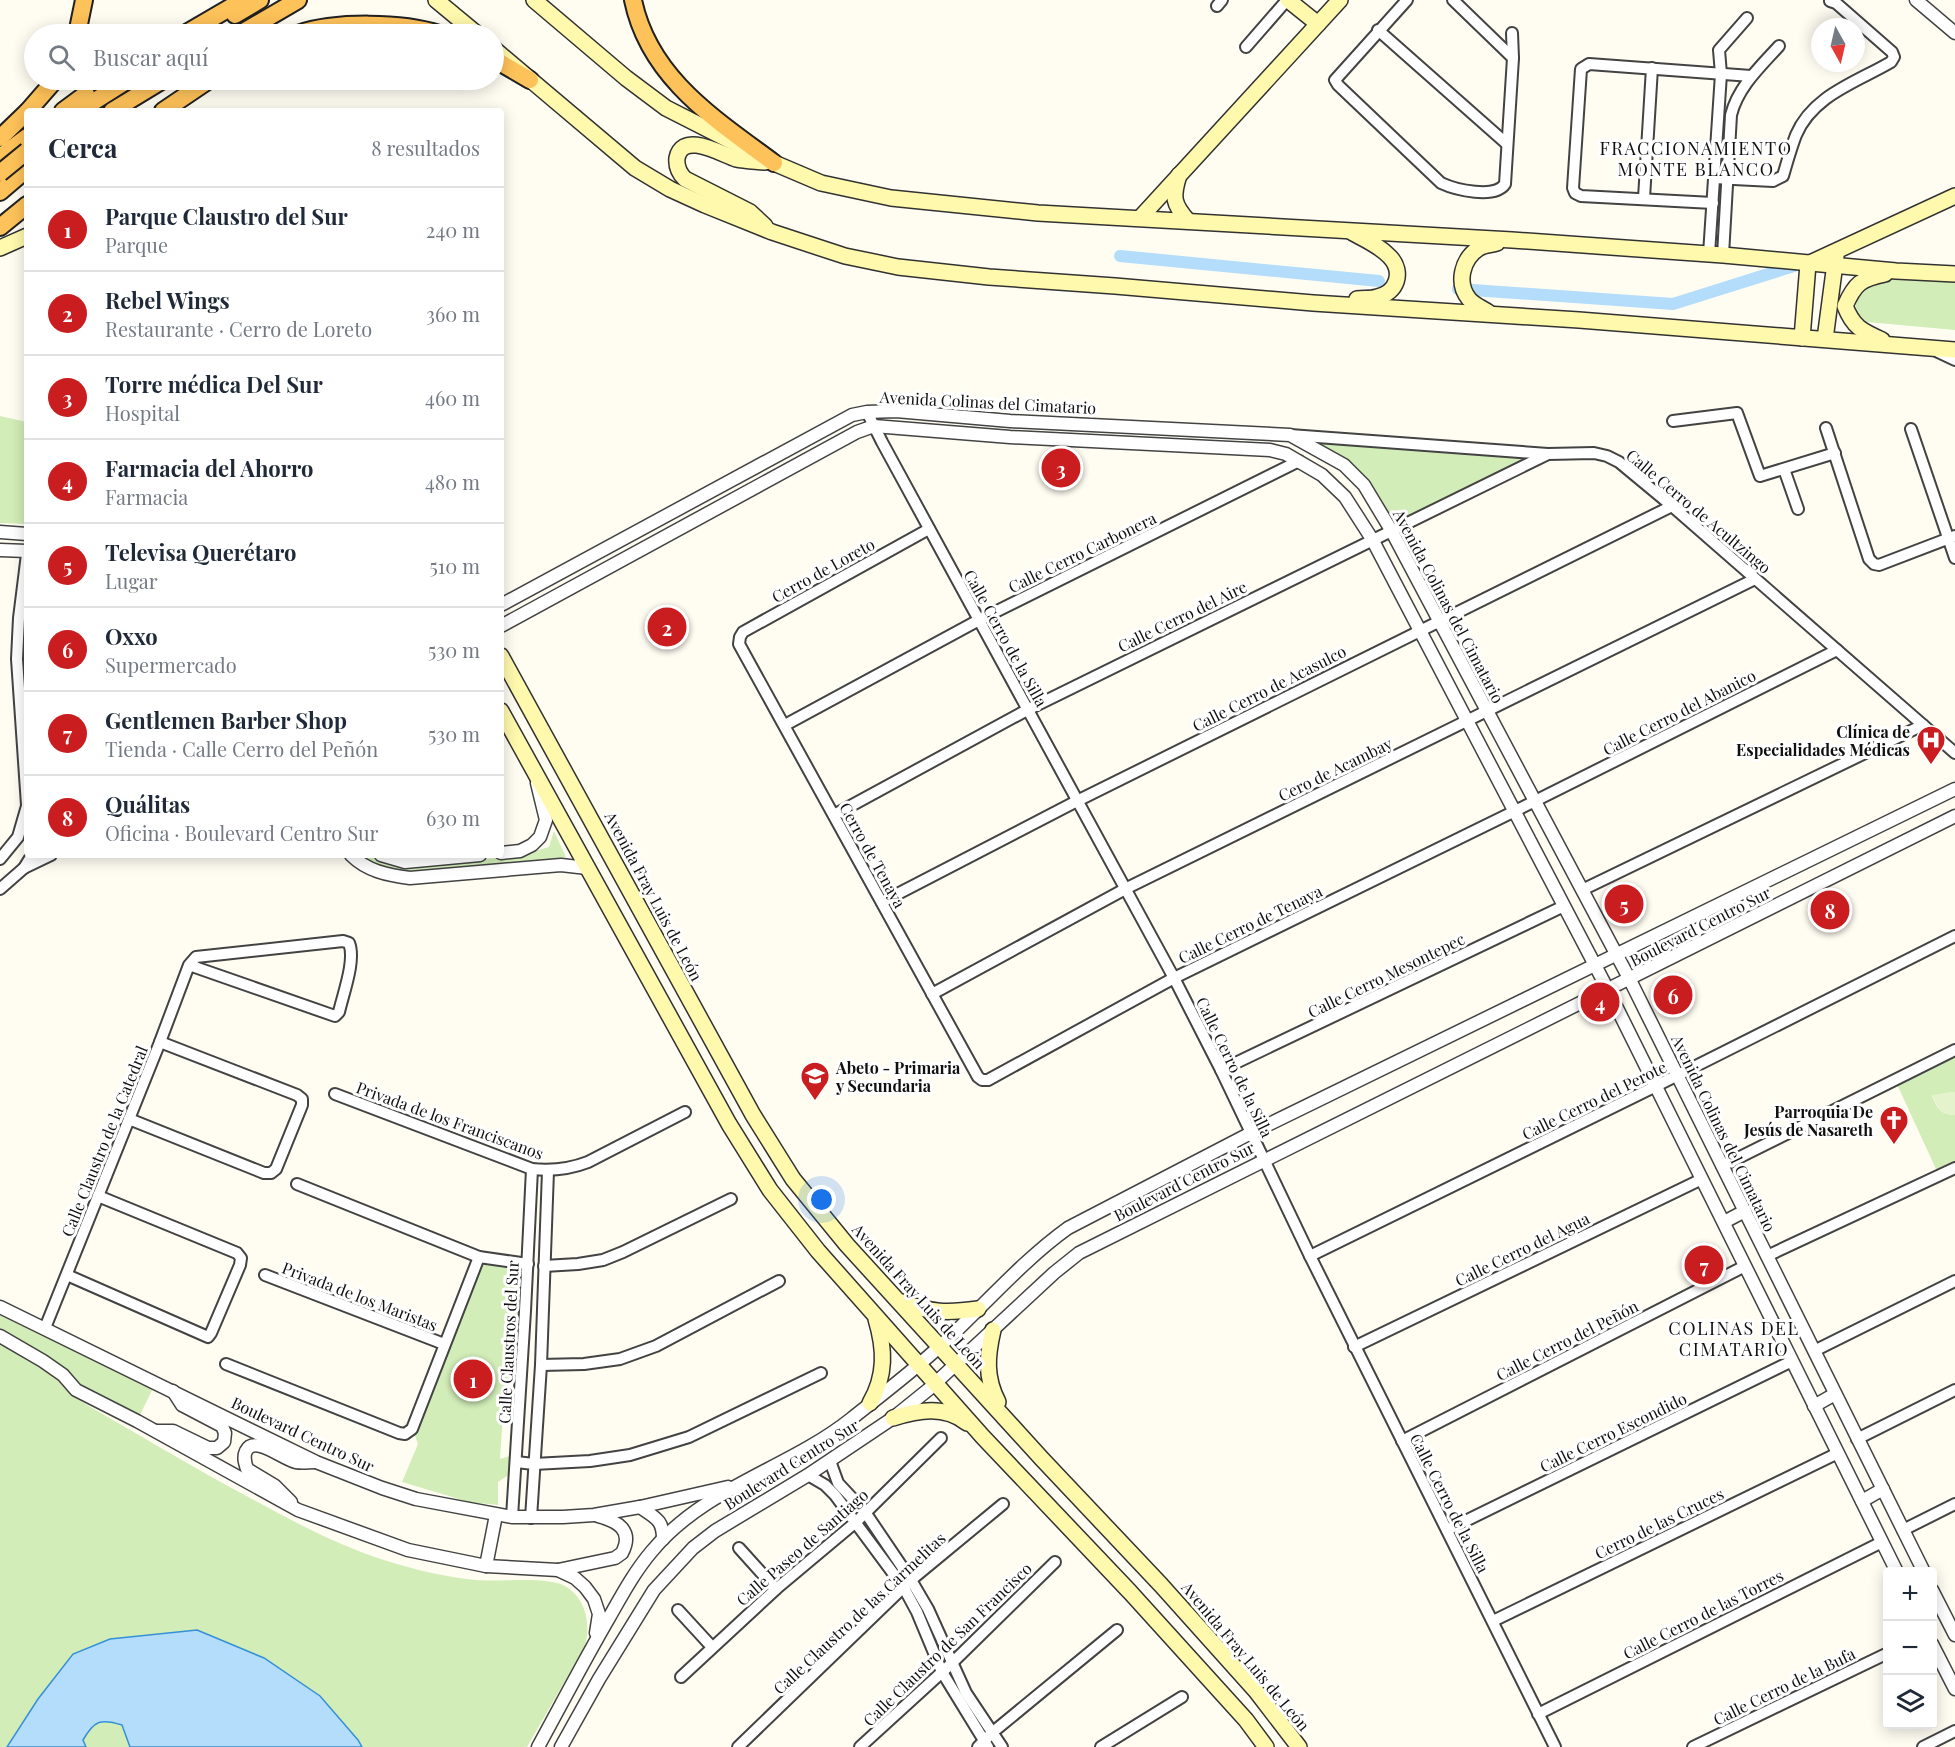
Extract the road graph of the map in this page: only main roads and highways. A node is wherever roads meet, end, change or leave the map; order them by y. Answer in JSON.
{"nodes":[{"id":1,"x":84,"y":0,"type":"edge"},
{"id":2,"x":243,"y":0,"type":"edge"},
{"id":3,"x":260,"y":0,"type":"edge"},
{"id":4,"x":299,"y":0,"type":"edge"},
{"id":5,"x":436,"y":0,"type":"edge"},
{"id":6,"x":534,"y":0,"type":"edge"},
{"id":7,"x":633,"y":0,"type":"edge"},
{"id":8,"x":1288,"y":0,"type":"edge"},
{"id":9,"x":1340,"y":0,"type":"edge"},
{"id":10,"x":79,"y":24,"type":"edge"},
{"id":11,"x":202,"y":24,"type":"edge"},
{"id":12,"x":220,"y":24,"type":"edge"},
{"id":13,"x":257,"y":24,"type":"edge"},
{"id":14,"x":268,"y":24,"type":"edge"},
{"id":15,"x":465,"y":24,"type":"edge"},
{"id":16,"x":1318,"y":24,"type":"junction"},
{"id":17,"x":504,"y":58,"type":"edge"},
{"id":18,"x":504,"y":65,"type":"edge"},
{"id":19,"x":530,"y":80,"type":"junction"},
{"id":20,"x":47,"y":90,"type":"edge"},
{"id":21,"x":95,"y":90,"type":"edge"},
{"id":22,"x":112,"y":90,"type":"edge"},
{"id":23,"x":147,"y":90,"type":"edge"},
{"id":24,"x":179,"y":90,"type":"edge"},
{"id":25,"x":194,"y":90,"type":"edge"},
{"id":26,"x":31,"y":108,"type":"edge"},
{"id":27,"x":68,"y":108,"type":"edge"},
{"id":28,"x":84,"y":108,"type":"edge"},
{"id":29,"x":117,"y":108,"type":"edge"},
{"id":30,"x":153,"y":108,"type":"edge"},
{"id":31,"x":167,"y":108,"type":"edge"},
{"id":32,"x":24,"y":116,"type":"edge"},
{"id":33,"x":0,"y":138,"type":"edge"},
{"id":34,"x":24,"y":139,"type":"edge"},
{"id":35,"x":24,"y":153,"type":"edge"},
{"id":36,"x":1,"y":156,"type":"edge"},
{"id":37,"x":24,"y":160,"type":"edge"},
{"id":38,"x":774,"y":164,"type":"junction"},
{"id":39,"x":24,"y":172,"type":"edge"},
{"id":40,"x":0,"y":173,"type":"edge"},
{"id":41,"x":1179,"y":175,"type":"junction"},
{"id":42,"x":0,"y":192,"type":"edge"},
{"id":43,"x":1955,"y":196,"type":"edge"},
{"id":44,"x":24,"y":207,"type":"edge"},
{"id":45,"x":1140,"y":218,"type":"junction"},
{"id":46,"x":1188,"y":221,"type":"junction"},
{"id":47,"x":0,"y":227,"type":"edge"},
{"id":48,"x":1347,"y":230,"type":"junction"},
{"id":49,"x":772,"y":232,"type":"junction"},
{"id":50,"x":24,"y":237,"type":"edge"},
{"id":51,"x":1512,"y":240,"type":"junction"},
{"id":52,"x":0,"y":248,"type":"edge"},
{"id":53,"x":1836,"y":258,"type":"junction"},
{"id":54,"x":1808,"y":264,"type":"junction"},
{"id":55,"x":1896,"y":271,"type":"junction"},
{"id":56,"x":1955,"y":274,"type":"edge"},
{"id":57,"x":1312,"y":303,"type":"junction"},
{"id":58,"x":1492,"y":314,"type":"junction"},
{"id":59,"x":1802,"y":338,"type":"junction"},
{"id":60,"x":1825,"y":339,"type":"junction"},
{"id":61,"x":1890,"y":344,"type":"junction"},
{"id":62,"x":1955,"y":350,"type":"edge"},
{"id":63,"x":504,"y":661,"type":"edge"},
{"id":64,"x":504,"y":717,"type":"edge"},
{"id":65,"x":899,"y":1301,"type":"junction"},
{"id":66,"x":978,"y":1309,"type":"road end"},
{"id":67,"x":875,"y":1316,"type":"junction"},
{"id":68,"x":993,"y":1330,"type":"road end"},
{"id":69,"x":870,"y":1403,"type":"road end"},
{"id":70,"x":893,"y":1418,"type":"road end"},
{"id":71,"x":1006,"y":1418,"type":"junction"},
{"id":72,"x":983,"y":1437,"type":"junction"},
{"id":73,"x":1266,"y":1747,"type":"edge"},
{"id":74,"x":1299,"y":1747,"type":"edge"}],
"edges":[{"from":1,"to":10,"type":"highway"},
{"from":2,"to":11,"type":"highway"},
{"from":3,"to":12,"type":"highway"},
{"from":4,"to":13,"type":"highway"},
{"from":4,"to":14,"type":"highway"},
{"from":5,"to":15,"type":"main road"},
{"from":6,"to":38,"type":"main road"},
{"from":7,"to":38,"type":"highway"},
{"from":8,"to":16,"type":"main road"},
{"from":9,"to":16,"type":"main road"},
{"from":16,"to":41,"type":"main road"},
{"from":17,"to":19,"type":"main road"},
{"from":18,"to":19,"type":"highway"},
{"from":19,"to":49,"type":"main road"},
{"from":20,"to":26,"type":"highway"},
{"from":21,"to":27,"type":"highway"},
{"from":22,"to":28,"type":"highway"},
{"from":23,"to":29,"type":"highway"},
{"from":24,"to":30,"type":"highway"},
{"from":25,"to":31,"type":"highway"},
{"from":32,"to":33,"type":"highway"},
{"from":34,"to":36,"type":"highway"},
{"from":35,"to":40,"type":"highway","bridge":true},
{"from":36,"to":37,"type":"main road"},
{"from":38,"to":45,"type":"main road"},
{"from":38,"to":49,"type":"main road"},
{"from":39,"to":42,"type":"highway"},
{"from":41,"to":45,"type":"main road"},
{"from":41,"to":46,"type":"main road"},
{"from":43,"to":53,"type":"main road"},
{"from":44,"to":47,"type":"highway"},
{"from":45,"to":46,"type":"main road"},
{"from":46,"to":48,"type":"main road"},
{"from":48,"to":51,"type":"main road"},
{"from":48,"to":57,"type":"main road"},
{"from":49,"to":57,"type":"main road"},
{"from":50,"to":52,"type":"main road"},
{"from":51,"to":54,"type":"main road"},
{"from":51,"to":58,"type":"main road"},
{"from":53,"to":54,"type":"main road"},
{"from":53,"to":55,"type":"main road"},
{"from":53,"to":60,"type":"main road"},
{"from":54,"to":59,"type":"main road"},
{"from":55,"to":56,"type":"main road"},
{"from":55,"to":61,"type":"main road"},
{"from":57,"to":58,"type":"main road"},
{"from":58,"to":59,"type":"main road"},
{"from":59,"to":60,"type":"main road"},
{"from":60,"to":61,"type":"main road"},
{"from":61,"to":62,"type":"main road"},
{"from":63,"to":65,"type":"main road","name":"Avenida Fray Luis de León"},
{"from":64,"to":67,"type":"main road"},
{"from":65,"to":66,"type":"main road"},
{"from":65,"to":71,"type":"main road","name":"Avenida Fray Luis de León"},
{"from":67,"to":69,"type":"main road"},
{"from":67,"to":72,"type":"main road"},
{"from":68,"to":71,"type":"main road"},
{"from":70,"to":72,"type":"main road"},
{"from":71,"to":74,"type":"main road","name":"Avenida Fray Luis de León"},
{"from":72,"to":73,"type":"main road"}]}
